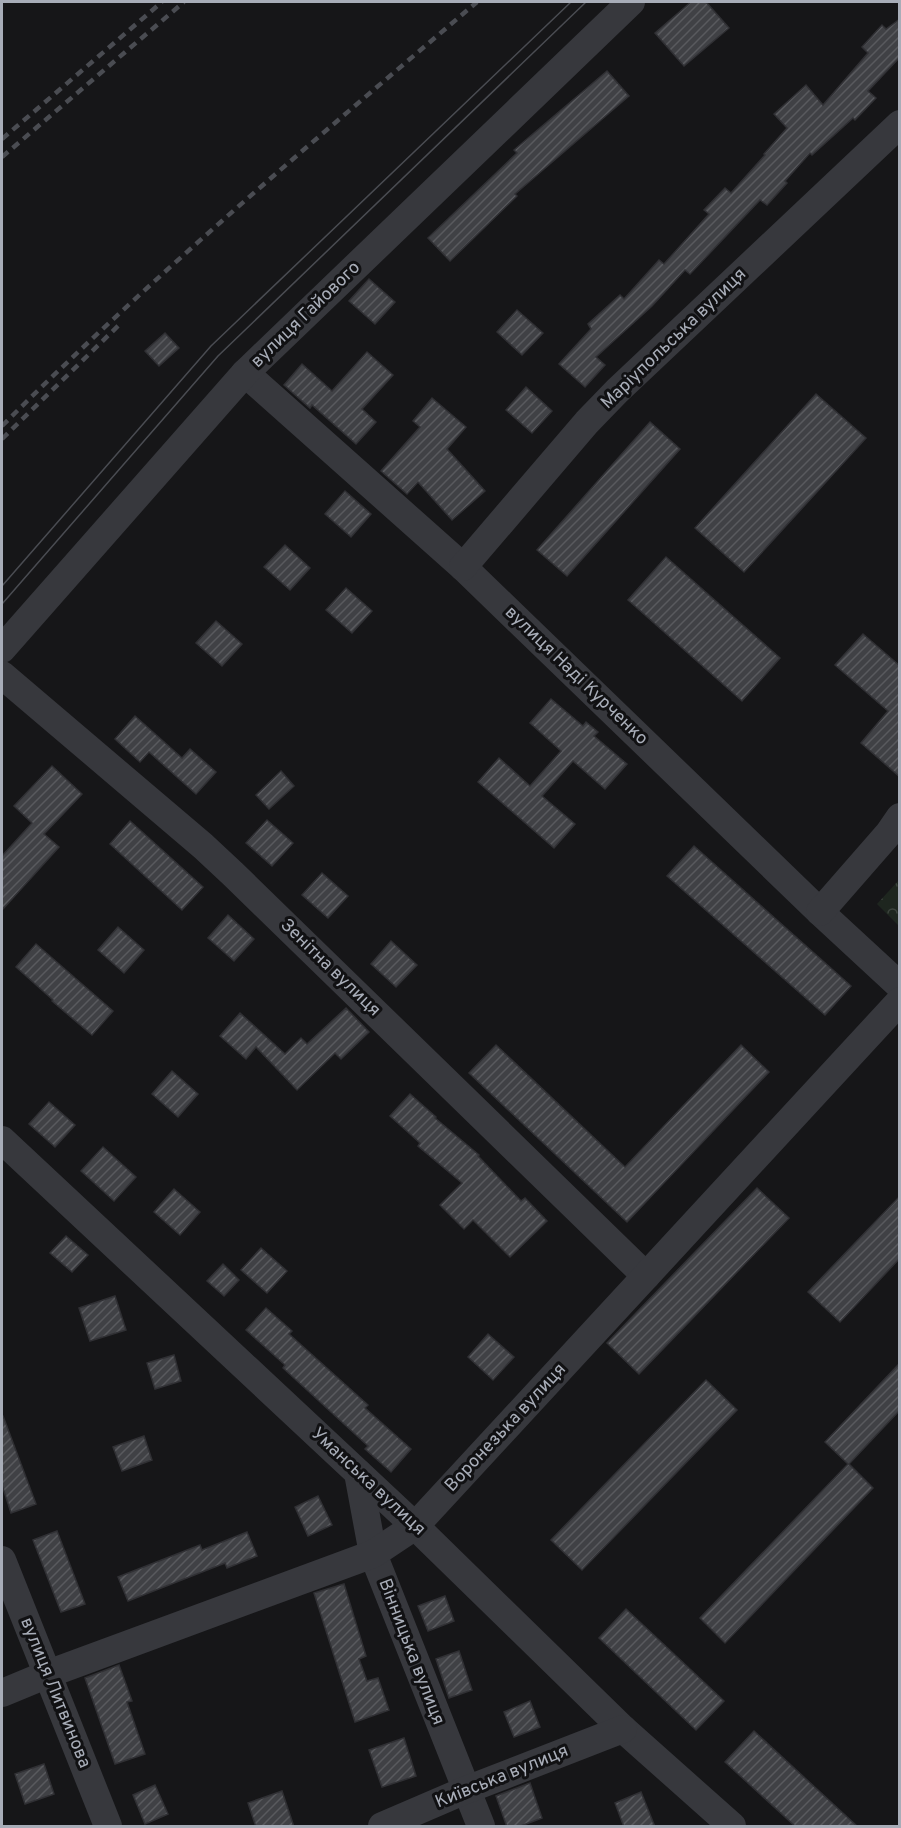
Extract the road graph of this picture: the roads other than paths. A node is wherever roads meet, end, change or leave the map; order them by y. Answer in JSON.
{"nodes":[{"id":1,"x":631,"y":2,"type":"edge"},
{"id":2,"x":900,"y":124,"type":"edge"},
{"id":3,"x":245,"y":373,"type":"junction"},
{"id":4,"x":463,"y":567,"type":"junction"},
{"id":5,"x":2,"y":649,"type":"edge"},
{"id":6,"x":2,"y":675,"type":"edge"},
{"id":7,"x":900,"y":817,"type":"edge"},
{"id":8,"x":820,"y":912,"type":"junction"},
{"id":9,"x":900,"y":986,"type":"edge"},
{"id":10,"x":900,"y":1001,"type":"edge"},
{"id":11,"x":2,"y":1140,"type":"edge"},
{"id":12,"x":646,"y":1276,"type":"junction"},
{"id":13,"x":358,"y":1473,"type":"junction"},
{"id":14,"x":415,"y":1526,"type":"junction"},
{"id":15,"x":373,"y":1554,"type":"junction"},
{"id":16,"x":2,"y":1560,"type":"edge"},
{"id":17,"x":48,"y":1674,"type":"junction"},
{"id":18,"x":2,"y":1693,"type":"edge"},
{"id":19,"x":623,"y":1730,"type":"junction"},
{"id":20,"x":466,"y":1790,"type":"junction"},
{"id":21,"x":108,"y":1827,"type":"edge"},
{"id":22,"x":381,"y":1827,"type":"edge"},
{"id":23,"x":481,"y":1827,"type":"edge"},
{"id":24,"x":732,"y":1827,"type":"edge"}],
"edges":[{"from":1,"to":3,"type":"street","name":"вулиця Гайового"},
{"from":2,"to":4,"type":"street","name":"Маріупольська вулиця"},
{"from":3,"to":4,"type":"street","name":"вулиця Наді Курченко"},
{"from":3,"to":5,"type":"street","name":"вулиця Гайового"},
{"from":4,"to":8,"type":"street","name":"вулиця Наді Курченко"},
{"from":6,"to":12,"type":"street","name":"Зенітна вулиця"},
{"from":7,"to":8,"type":"street"},
{"from":8,"to":9,"type":"street","name":"вулиця Наді Курченко"},
{"from":10,"to":12,"type":"street","name":"Воронезька вулиця"},
{"from":11,"to":13,"type":"street","name":"Уманська вулиця"},
{"from":12,"to":14,"type":"street","name":"Воронезька вулиця"},
{"from":13,"to":14,"type":"street","name":"Уманська вулиця"},
{"from":13,"to":15,"type":"street","name":"Вінницька вулиця"},
{"from":14,"to":15,"type":"street","name":"Воронезька вулиця"},
{"from":14,"to":19,"type":"street","name":"Уманська вулиця"},
{"from":15,"to":17,"type":"street","name":"Воронезька вулиця"},
{"from":15,"to":20,"type":"street","name":"Вінницька вулиця"},
{"from":16,"to":17,"type":"street","name":"вулиця Литвинова"},
{"from":17,"to":18,"type":"street","name":"Воронезька вулиця"},
{"from":17,"to":21,"type":"street","name":"вулиця Литвинова"},
{"from":19,"to":20,"type":"street","name":"Київська вулиця"},
{"from":19,"to":24,"type":"street","name":"Уманська вулиця"},
{"from":20,"to":22,"type":"street","name":"Київська вулиця"},
{"from":20,"to":23,"type":"street","name":"Вінницька вулиця"}]}
